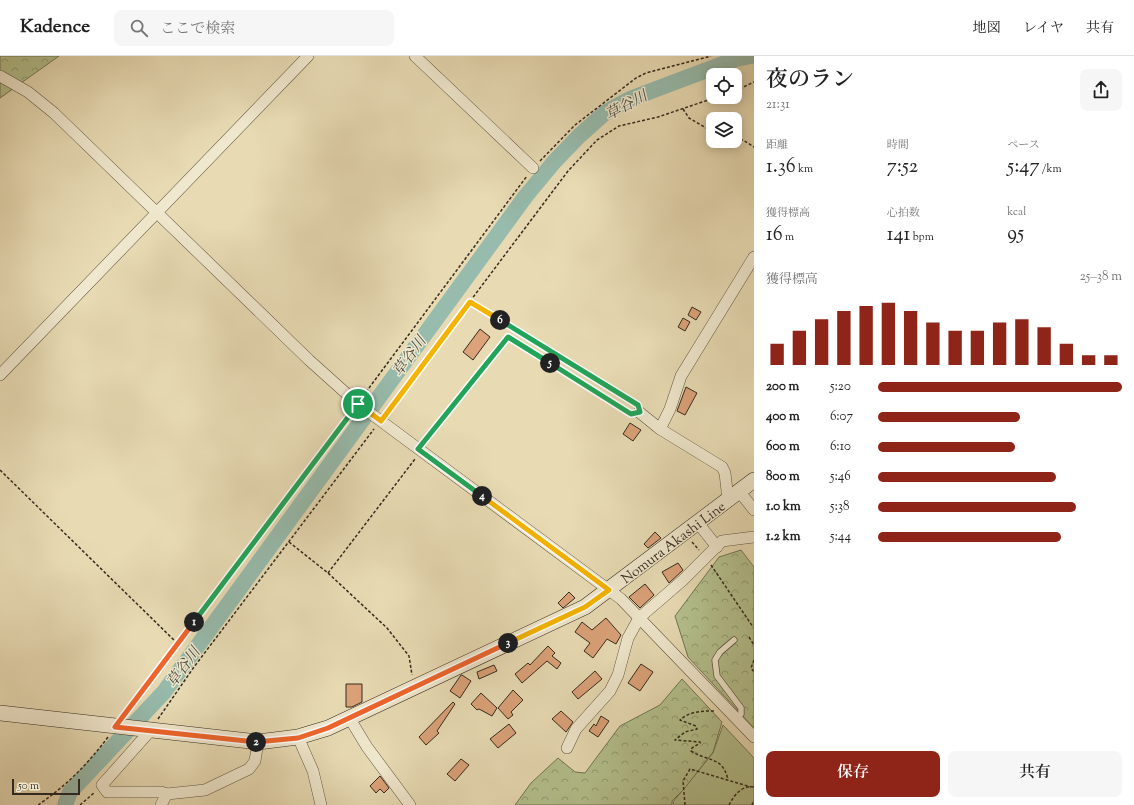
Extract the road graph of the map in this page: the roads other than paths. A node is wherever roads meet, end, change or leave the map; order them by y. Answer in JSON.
{"nodes":[{"id":1,"x":308,"y":56,"type":"edge"},
{"id":2,"x":415,"y":56,"type":"edge"},
{"id":3,"x":0,"y":76,"type":"edge"},
{"id":4,"x":533,"y":168,"type":"road end"},
{"id":5,"x":156,"y":213,"type":"junction"},
{"id":6,"x":754,"y":257,"type":"edge"},
{"id":7,"x":0,"y":375,"type":"edge"},
{"id":8,"x":640,"y":412,"type":"road end"},
{"id":9,"x":660,"y":429,"type":"junction"},
{"id":10,"x":754,"y":480,"type":"edge"},
{"id":11,"x":734,"y":496,"type":"junction"},
{"id":12,"x":754,"y":510,"type":"edge"},
{"id":13,"x":698,"y":523,"type":"junction"},
{"id":14,"x":754,"y":536,"type":"edge"},
{"id":15,"x":717,"y":547,"type":"junction"},
{"id":16,"x":609,"y":590,"type":"junction"},
{"id":17,"x":639,"y":618,"type":"junction"},
{"id":18,"x":734,"y":640,"type":"dead end"},
{"id":19,"x":0,"y":713,"type":"edge"},
{"id":20,"x":350,"y":719,"type":"junction"},
{"id":21,"x":737,"y":719,"type":"junction"},
{"id":22,"x":150,"y":731,"type":"junction"},
{"id":23,"x":754,"y":737,"type":"edge"},
{"id":24,"x":298,"y":738,"type":"junction"},
{"id":25,"x":258,"y":742,"type":"junction"},
{"id":26,"x":567,"y":748,"type":"dead end"},
{"id":27,"x":167,"y":794,"type":"junction"},
{"id":28,"x":161,"y":805,"type":"edge"},
{"id":29,"x":321,"y":805,"type":"edge"},
{"id":30,"x":410,"y":805,"type":"edge"}],
"edges":[{"from":1,"to":5,"type":"street"},
{"from":2,"to":4,"type":"street"},
{"from":3,"to":5,"type":"street"},
{"from":5,"to":7,"type":"street"},
{"from":5,"to":16,"type":"street"},
{"from":6,"to":9,"type":"street"},
{"from":8,"to":9,"type":"street"},
{"from":9,"to":11,"type":"street"},
{"from":10,"to":11,"type":"main road","name":"Nomura Akashi Line"},
{"from":11,"to":12,"type":"street"},
{"from":11,"to":13,"type":"main road","name":"Nomura Akashi Line"},
{"from":13,"to":15,"type":"street"},
{"from":13,"to":16,"type":"main road","name":"Nomura Akashi Line"},
{"from":14,"to":15,"type":"street"},
{"from":15,"to":17,"type":"street"},
{"from":16,"to":17,"type":"street"},
{"from":16,"to":20,"type":"main road","name":"Nomura Akashi Line"},
{"from":17,"to":21,"type":"street"},
{"from":17,"to":26,"type":"street"},
{"from":18,"to":21,"type":"lane"},
{"from":19,"to":22,"type":"main road","name":"Nomura Akashi Line"},
{"from":20,"to":24,"type":"main road","name":"Nomura Akashi Line"},
{"from":20,"to":30,"type":"street"},
{"from":21,"to":23,"type":"street"},
{"from":22,"to":25,"type":"main road","name":"Nomura Akashi Line"},
{"from":22,"to":27,"type":"street"},
{"from":24,"to":25,"type":"main road","name":"Nomura Akashi Line"},
{"from":24,"to":29,"type":"street"},
{"from":25,"to":27,"type":"street"},
{"from":27,"to":28,"type":"street"}]}
